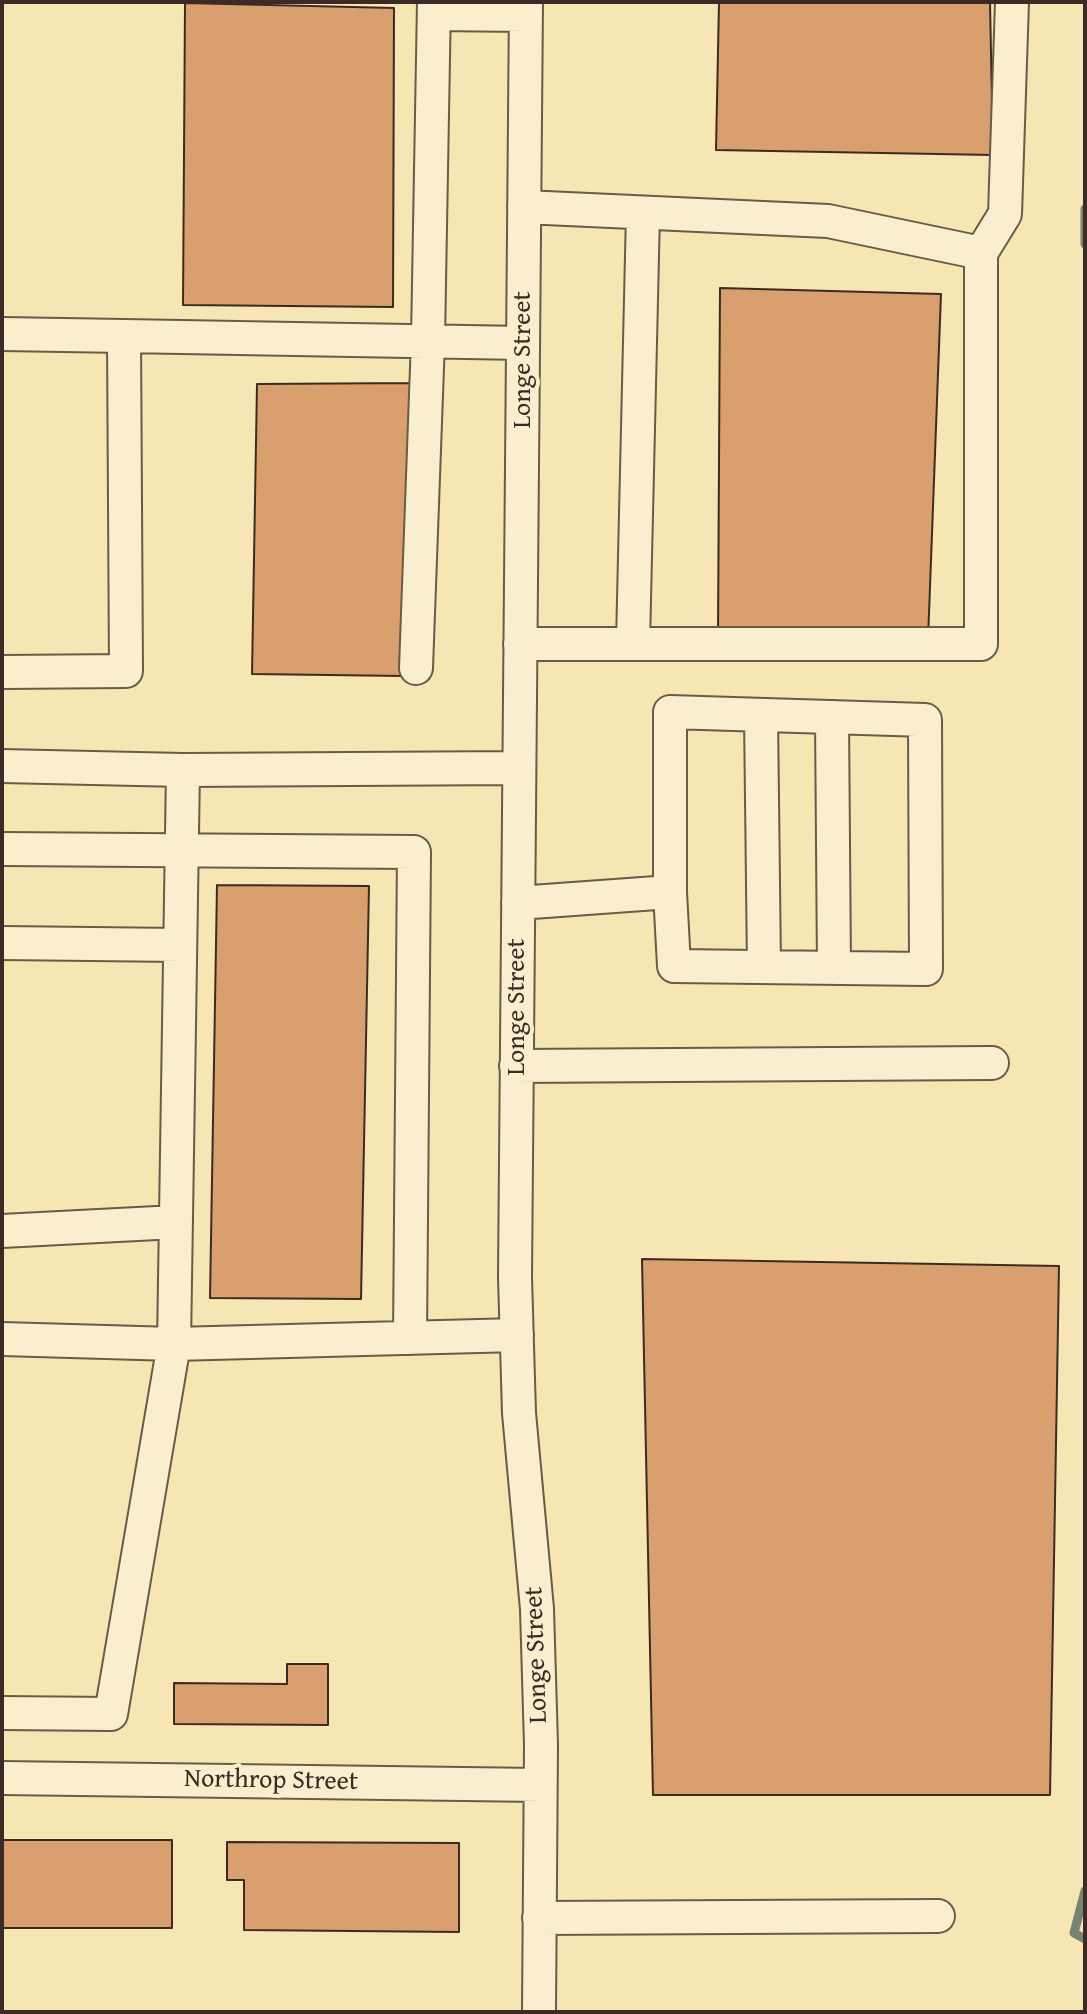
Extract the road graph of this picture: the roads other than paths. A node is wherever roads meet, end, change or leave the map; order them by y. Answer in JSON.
{"nodes":[{"id":1,"x":1012,"y":2,"type":"edge"},
{"id":2,"x":434,"y":8,"type":"edge"},
{"id":3,"x":526,"y":9,"type":"edge"},
{"id":4,"x":524,"y":207,"type":"junction"},
{"id":5,"x":643,"y":213,"type":"junction"},
{"id":6,"x":981,"y":253,"type":"junction"},
{"id":7,"x":2,"y":334,"type":"edge"},
{"id":8,"x":124,"y":336,"type":"junction"},
{"id":9,"x":428,"y":340,"type":"junction"},
{"id":10,"x":523,"y":343,"type":"junction"},
{"id":11,"x":633,"y":643,"type":"junction"},
{"id":12,"x":520,"y":644,"type":"junction"},
{"id":13,"x":416,"y":668,"type":"dead end"},
{"id":14,"x":2,"y":672,"type":"edge"},
{"id":15,"x":761,"y":715,"type":"junction"},
{"id":16,"x":832,"y":717,"type":"junction"},
{"id":17,"x":2,"y":766,"type":"edge"},
{"id":18,"x":517,"y":768,"type":"junction"},
{"id":19,"x":183,"y":770,"type":"junction"},
{"id":20,"x":2,"y":849,"type":"edge"},
{"id":21,"x":182,"y":851,"type":"junction"},
{"id":22,"x":670,"y":892,"type":"junction"},
{"id":23,"x":518,"y":903,"type":"junction"},
{"id":24,"x":2,"y":943,"type":"edge"},
{"id":25,"x":180,"y":945,"type":"junction"},
{"id":26,"x":764,"y":967,"type":"junction"},
{"id":27,"x":834,"y":968,"type":"junction"},
{"id":28,"x":992,"y":1063,"type":"dead end"},
{"id":29,"x":516,"y":1066,"type":"junction"},
{"id":30,"x":176,"y":1222,"type":"junction"},
{"id":31,"x":2,"y":1231,"type":"edge"},
{"id":32,"x":517,"y":1335,"type":"junction"},
{"id":33,"x":410,"y":1338,"type":"junction"},
{"id":34,"x":2,"y":1339,"type":"edge"},
{"id":35,"x":174,"y":1344,"type":"junction"},
{"id":36,"x":2,"y":1713,"type":"edge"},
{"id":37,"x":2,"y":1778,"type":"edge"},
{"id":38,"x":540,"y":1785,"type":"junction"},
{"id":39,"x":938,"y":1916,"type":"dead end"},
{"id":40,"x":539,"y":1918,"type":"junction"},
{"id":41,"x":539,"y":2012,"type":"edge"}],
"edges":[{"from":1,"to":6,"type":"street"},
{"from":2,"to":3,"type":"street"},
{"from":2,"to":9,"type":"street"},
{"from":3,"to":4,"type":"street","name":"Longe Street"},
{"from":4,"to":5,"type":"street"},
{"from":4,"to":10,"type":"street","name":"Longe Street"},
{"from":5,"to":6,"type":"street"},
{"from":5,"to":11,"type":"street"},
{"from":6,"to":11,"type":"street"},
{"from":7,"to":8,"type":"street"},
{"from":8,"to":9,"type":"street"},
{"from":8,"to":14,"type":"street"},
{"from":9,"to":10,"type":"street"},
{"from":9,"to":13,"type":"street"},
{"from":10,"to":12,"type":"street","name":"Longe Street"},
{"from":11,"to":12,"type":"street"},
{"from":12,"to":18,"type":"street","name":"Longe Street"},
{"from":15,"to":16,"type":"street"},
{"from":15,"to":22,"type":"street"},
{"from":15,"to":26,"type":"street"},
{"from":16,"to":27,"type":"street"},
{"from":16,"to":27,"type":"street"},
{"from":17,"to":19,"type":"street"},
{"from":18,"to":19,"type":"street"},
{"from":18,"to":23,"type":"street","name":"Longe Street"},
{"from":19,"to":21,"type":"street"},
{"from":20,"to":21,"type":"street"},
{"from":21,"to":25,"type":"street"},
{"from":21,"to":33,"type":"street"},
{"from":22,"to":23,"type":"street"},
{"from":22,"to":26,"type":"street"},
{"from":23,"to":29,"type":"street","name":"Longe Street"},
{"from":24,"to":25,"type":"street"},
{"from":25,"to":30,"type":"street"},
{"from":26,"to":27,"type":"street"},
{"from":28,"to":29,"type":"street"},
{"from":29,"to":32,"type":"street","name":"Longe Street"},
{"from":30,"to":31,"type":"street"},
{"from":30,"to":35,"type":"street"},
{"from":32,"to":33,"type":"street"},
{"from":32,"to":38,"type":"street","name":"Longe Street"},
{"from":33,"to":35,"type":"street"},
{"from":34,"to":35,"type":"street"},
{"from":35,"to":36,"type":"street"},
{"from":37,"to":38,"type":"street","name":"Northrop Street"},
{"from":38,"to":40,"type":"street","name":"Longe Street"},
{"from":39,"to":40,"type":"street"},
{"from":40,"to":41,"type":"street","name":"Longe Street"}]}
